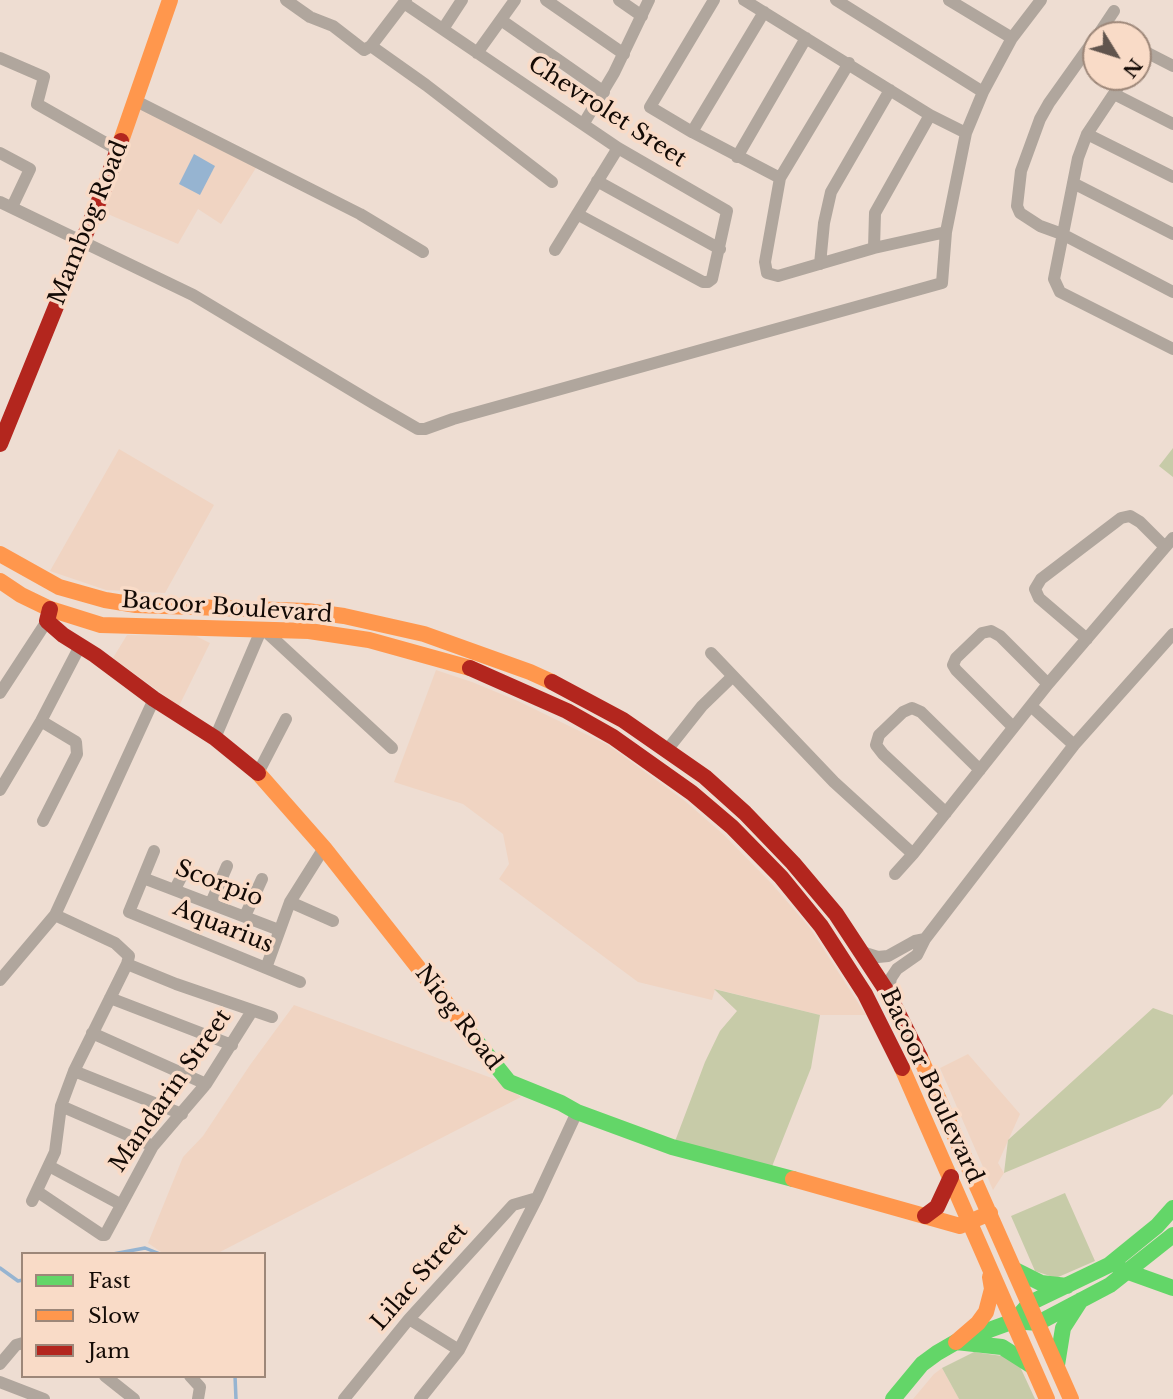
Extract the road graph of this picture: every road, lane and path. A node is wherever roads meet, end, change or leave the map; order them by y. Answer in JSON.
{"nodes":[{"id":1,"x":170,"y":0,"type":"edge"},
{"id":2,"x":286,"y":0,"type":"edge"},
{"id":3,"x":515,"y":0,"type":"edge"},
{"id":4,"x":546,"y":0,"type":"edge"},
{"id":5,"x":619,"y":0,"type":"edge"},
{"id":6,"x":649,"y":0,"type":"edge"},
{"id":7,"x":715,"y":0,"type":"edge"},
{"id":8,"x":744,"y":0,"type":"edge"},
{"id":9,"x":836,"y":0,"type":"edge"},
{"id":10,"x":949,"y":0,"type":"edge"},
{"id":11,"x":1041,"y":0,"type":"edge"},
{"id":12,"x":405,"y":1,"type":"edge"},
{"id":13,"x":459,"y":1,"type":"edge"},
{"id":14,"x":1114,"y":11,"type":"dead end"},
{"id":15,"x":764,"y":12,"type":"junction"},
{"id":16,"x":642,"y":16,"type":"junction"},
{"id":17,"x":501,"y":20,"type":"junction"},
{"id":18,"x":1107,"y":21,"type":"edge"},
{"id":19,"x":443,"y":29,"type":"junction"},
{"id":20,"x":806,"y":38,"type":"junction"},
{"id":21,"x":1012,"y":38,"type":"junction"},
{"id":22,"x":371,"y":46,"type":"junction"},
{"id":23,"x":477,"y":53,"type":"junction"},
{"id":24,"x":624,"y":54,"type":"junction"},
{"id":25,"x":1082,"y":57,"type":"edge"},
{"id":26,"x":1152,"y":57,"type":"edge"},
{"id":27,"x":0,"y":58,"type":"edge"},
{"id":28,"x":849,"y":63,"type":"junction"},
{"id":29,"x":1173,"y":66,"type":"edge"},
{"id":30,"x":890,"y":90,"type":"junction"},
{"id":31,"x":1116,"y":91,"type":"edge"},
{"id":32,"x":604,"y":92,"type":"junction"},
{"id":33,"x":983,"y":92,"type":"junction"},
{"id":34,"x":1114,"y":94,"type":"junction"},
{"id":35,"x":136,"y":101,"type":"junction"},
{"id":36,"x":930,"y":114,"type":"junction"},
{"id":37,"x":584,"y":124,"type":"junction"},
{"id":38,"x":1173,"y":124,"type":"edge"},
{"id":39,"x":692,"y":132,"type":"junction"},
{"id":40,"x":966,"y":133,"type":"junction"},
{"id":41,"x":1087,"y":134,"type":"junction"},
{"id":42,"x":618,"y":148,"type":"junction"},
{"id":43,"x":118,"y":150,"type":"junction"},
{"id":44,"x":0,"y":153,"type":"edge"},
{"id":45,"x":737,"y":157,"type":"junction"},
{"id":46,"x":1173,"y":177,"type":"edge"},
{"id":47,"x":780,"y":178,"type":"junction"},
{"id":48,"x":597,"y":181,"type":"junction"},
{"id":49,"x":552,"y":183,"type":"dead end"},
{"id":50,"x":1073,"y":183,"type":"junction"},
{"id":51,"x":6,"y":205,"type":"edge"},
{"id":52,"x":577,"y":214,"type":"junction"},
{"id":53,"x":946,"y":232,"type":"junction"},
{"id":54,"x":1062,"y":234,"type":"junction"},
{"id":55,"x":1173,"y":234,"type":"edge"},
{"id":56,"x":82,"y":242,"type":"junction"},
{"id":57,"x":874,"y":248,"type":"junction"},
{"id":58,"x":720,"y":249,"type":"junction"},
{"id":59,"x":555,"y":250,"type":"dead end"},
{"id":60,"x":422,"y":252,"type":"dead end"},
{"id":61,"x":820,"y":264,"type":"junction"},
{"id":62,"x":1173,"y":292,"type":"edge"},
{"id":63,"x":1173,"y":349,"type":"edge"},
{"id":64,"x":0,"y":444,"type":"edge"},
{"id":65,"x":1169,"y":542,"type":"edge"},
{"id":66,"x":0,"y":554,"type":"edge"},
{"id":67,"x":0,"y":581,"type":"edge"},
{"id":68,"x":209,"y":606,"type":"junction"},
{"id":69,"x":48,"y":615,"type":"junction"},
{"id":70,"x":208,"y":628,"type":"junction"},
{"id":71,"x":262,"y":628,"type":"junction"},
{"id":72,"x":1173,"y":634,"type":"edge"},
{"id":73,"x":1087,"y":639,"type":"junction"},
{"id":74,"x":80,"y":646,"type":"junction"},
{"id":75,"x":711,"y":653,"type":"dead end"},
{"id":76,"x":733,"y":676,"type":"junction"},
{"id":77,"x":1048,"y":684,"type":"junction"},
{"id":78,"x":0,"y":693,"type":"edge"},
{"id":79,"x":154,"y":699,"type":"junction"},
{"id":80,"x":1031,"y":706,"type":"junction"},
{"id":81,"x":286,"y":719,"type":"dead end"},
{"id":82,"x":41,"y":720,"type":"junction"},
{"id":83,"x":1013,"y":727,"type":"junction"},
{"id":84,"x":215,"y":738,"type":"junction"},
{"id":85,"x":1074,"y":745,"type":"junction"},
{"id":86,"x":392,"y":748,"type":"dead end"},
{"id":87,"x":667,"y":750,"type":"junction"},
{"id":88,"x":980,"y":770,"type":"junction"},
{"id":89,"x":258,"y":772,"type":"junction"},
{"id":90,"x":0,"y":789,"type":"edge"},
{"id":91,"x":946,"y":813,"type":"junction"},
{"id":92,"x":43,"y":821,"type":"dead end"},
{"id":93,"x":324,"y":848,"type":"junction"},
{"id":94,"x":154,"y":851,"type":"dead end"},
{"id":95,"x":913,"y":854,"type":"junction"},
{"id":96,"x":188,"y":864,"type":"dead end"},
{"id":97,"x":226,"y":866,"type":"dead end"},
{"id":98,"x":895,"y":874,"type":"dead end"},
{"id":99,"x":143,"y":878,"type":"junction"},
{"id":100,"x":262,"y":879,"type":"dead end"},
{"id":101,"x":175,"y":889,"type":"junction"},
{"id":102,"x":290,"y":902,"type":"junction"},
{"id":103,"x":826,"y":902,"type":"junction"},
{"id":104,"x":211,"y":903,"type":"junction"},
{"id":105,"x":55,"y":915,"type":"junction"},
{"id":106,"x":812,"y":915,"type":"junction"},
{"id":107,"x":245,"y":916,"type":"junction"},
{"id":108,"x":333,"y":921,"type":"dead end"},
{"id":109,"x":279,"y":930,"type":"junction"},
{"id":110,"x":925,"y":939,"type":"junction"},
{"id":111,"x":862,"y":952,"type":"junction"},
{"id":112,"x":128,"y":964,"type":"junction"},
{"id":113,"x":266,"y":968,"type":"junction"},
{"id":114,"x":0,"y":980,"type":"edge"},
{"id":115,"x":300,"y":982,"type":"dead end"},
{"id":116,"x":888,"y":993,"type":"junction"},
{"id":117,"x":110,"y":998,"type":"junction"},
{"id":118,"x":252,"y":1011,"type":"junction"},
{"id":119,"x":272,"y":1017,"type":"dead end"},
{"id":120,"x":92,"y":1034,"type":"junction"},
{"id":121,"x":232,"y":1045,"type":"junction"},
{"id":122,"x":74,"y":1071,"type":"junction"},
{"id":123,"x":206,"y":1084,"type":"junction"},
{"id":124,"x":61,"y":1106,"type":"junction"},
{"id":125,"x":577,"y":1112,"type":"junction"},
{"id":126,"x":182,"y":1114,"type":"junction"},
{"id":127,"x":153,"y":1146,"type":"junction"},
{"id":128,"x":49,"y":1167,"type":"junction"},
{"id":129,"x":951,"y":1177,"type":"junction"},
{"id":130,"x":537,"y":1198,"type":"junction"},
{"id":131,"x":120,"y":1204,"type":"junction"},
{"id":132,"x":1173,"y":1208,"type":"edge"},
{"id":133,"x":990,"y":1213,"type":"junction"},
{"id":134,"x":925,"y":1216,"type":"junction"},
{"id":135,"x":971,"y":1222,"type":"junction"},
{"id":136,"x":1173,"y":1235,"type":"edge"},
{"id":137,"x":989,"y":1265,"type":"junction"},
{"id":138,"x":1109,"y":1265,"type":"junction"},
{"id":139,"x":1015,"y":1270,"type":"junction"},
{"id":140,"x":1129,"y":1272,"type":"junction"},
{"id":141,"x":1067,"y":1286,"type":"junction"},
{"id":142,"x":1173,"y":1288,"type":"edge"},
{"id":143,"x":1081,"y":1300,"type":"junction"},
{"id":144,"x":1030,"y":1303,"type":"junction"},
{"id":145,"x":410,"y":1319,"type":"junction"},
{"id":146,"x":1014,"y":1321,"type":"junction"},
{"id":147,"x":1038,"y":1323,"type":"junction"},
{"id":148,"x":956,"y":1342,"type":"junction"},
{"id":149,"x":21,"y":1344,"type":"edge"},
{"id":150,"x":459,"y":1350,"type":"junction"},
{"id":151,"x":0,"y":1364,"type":"edge"},
{"id":152,"x":1057,"y":1365,"type":"junction"},
{"id":153,"x":1032,"y":1366,"type":"junction"},
{"id":154,"x":108,"y":1378,"type":"edge"},
{"id":155,"x":192,"y":1378,"type":"edge"},
{"id":156,"x":0,"y":1382,"type":"edge"},
{"id":157,"x":44,"y":1399,"type":"edge"},
{"id":158,"x":134,"y":1399,"type":"edge"},
{"id":159,"x":198,"y":1399,"type":"edge"},
{"id":160,"x":344,"y":1399,"type":"edge"},
{"id":161,"x":420,"y":1399,"type":"edge"},
{"id":162,"x":893,"y":1399,"type":"edge"},
{"id":163,"x":1047,"y":1399,"type":"edge"},
{"id":164,"x":1071,"y":1399,"type":"edge"}],
"edges":[{"from":1,"to":35,"type":"main road","name":"Mambog Road"},
{"from":2,"to":22,"type":"street"},
{"from":3,"to":17,"type":"street"},
{"from":4,"to":24,"type":"street"},
{"from":5,"to":16,"type":"street"},
{"from":6,"to":16,"type":"street"},
{"from":7,"to":39,"type":"street"},
{"from":8,"to":15,"type":"street"},
{"from":9,"to":33,"type":"street"},
{"from":10,"to":21,"type":"street"},
{"from":11,"to":21,"type":"street"},
{"from":12,"to":19,"type":"street","name":"Chevrolet Sreet"},
{"from":12,"to":22,"type":"street"},
{"from":13,"to":19,"type":"street"},
{"from":14,"to":18,"type":"street"},
{"from":15,"to":20,"type":"street"},
{"from":15,"to":39,"type":"street"},
{"from":16,"to":24,"type":"street"},
{"from":17,"to":23,"type":"street"},
{"from":17,"to":32,"type":"street"},
{"from":19,"to":23,"type":"street","name":"Chevrolet Sreet"},
{"from":20,"to":28,"type":"street"},
{"from":20,"to":45,"type":"street"},
{"from":21,"to":33,"type":"street"},
{"from":22,"to":49,"type":"street"},
{"from":23,"to":37,"type":"street","name":"Chevrolet Sreet"},
{"from":24,"to":32,"type":"street"},
{"from":25,"to":54,"type":"street"},
{"from":26,"to":29,"type":"street"},
{"from":27,"to":43,"type":"street"},
{"from":28,"to":30,"type":"street"},
{"from":28,"to":47,"type":"street"},
{"from":30,"to":36,"type":"street"},
{"from":30,"to":61,"type":"street"},
{"from":31,"to":34,"type":"street"},
{"from":32,"to":37,"type":"street"},
{"from":33,"to":40,"type":"street"},
{"from":34,"to":38,"type":"street"},
{"from":34,"to":41,"type":"street"},
{"from":35,"to":43,"type":"main road","name":"Mambog Road"},
{"from":35,"to":60,"type":"street"},
{"from":36,"to":40,"type":"street"},
{"from":36,"to":57,"type":"street"},
{"from":37,"to":42,"type":"street","name":"Chevrolet Sreet"},
{"from":39,"to":45,"type":"street"},
{"from":40,"to":53,"type":"street"},
{"from":41,"to":46,"type":"street"},
{"from":41,"to":50,"type":"street"},
{"from":42,"to":48,"type":"street"},
{"from":42,"to":58,"type":"street","name":"Chevrolet Sreet"},
{"from":43,"to":56,"type":"main road","name":"Mambog Road"},
{"from":44,"to":51,"type":"street"},
{"from":45,"to":47,"type":"street"},
{"from":47,"to":61,"type":"street"},
{"from":48,"to":52,"type":"street"},
{"from":48,"to":58,"type":"street"},
{"from":50,"to":54,"type":"street"},
{"from":50,"to":55,"type":"street"},
{"from":51,"to":56,"type":"street"},
{"from":52,"to":58,"type":"street","name":"Chevrolet Sreet"},
{"from":52,"to":59,"type":"street"},
{"from":53,"to":56,"type":"street"},
{"from":53,"to":57,"type":"street"},
{"from":54,"to":62,"type":"street"},
{"from":54,"to":63,"type":"street"},
{"from":56,"to":64,"type":"main road","name":"Mambog Road"},
{"from":57,"to":61,"type":"street"},
{"from":65,"to":73,"type":"street"},
{"from":65,"to":73,"type":"street"},
{"from":66,"to":68,"type":"main road","name":"Bacoor Boulevard"},
{"from":67,"to":69,"type":"main road","name":"Bacoor Boulevard"},
{"from":68,"to":70,"type":"main road"},
{"from":68,"to":87,"type":"main road","name":"Bacoor Boulevard"},
{"from":69,"to":70,"type":"main road","name":"Bacoor Boulevard"},
{"from":69,"to":74,"type":"main road","name":"Niog Road"},
{"from":69,"to":78,"type":"street"},
{"from":70,"to":71,"type":"main road","name":"Bacoor Boulevard"},
{"from":71,"to":84,"type":"street"},
{"from":71,"to":86,"type":"street"},
{"from":71,"to":106,"type":"main road","name":"Bacoor Boulevard"},
{"from":72,"to":85,"type":"street"},
{"from":73,"to":77,"type":"street"},
{"from":74,"to":79,"type":"main road","name":"Niog Road"},
{"from":74,"to":82,"type":"street"},
{"from":75,"to":76,"type":"street"},
{"from":76,"to":87,"type":"street"},
{"from":76,"to":95,"type":"street"},
{"from":77,"to":80,"type":"street"},
{"from":77,"to":83,"type":"street"},
{"from":79,"to":84,"type":"main road","name":"Niog Road"},
{"from":79,"to":105,"type":"street"},
{"from":80,"to":83,"type":"street"},
{"from":80,"to":85,"type":"street"},
{"from":81,"to":89,"type":"street"},
{"from":82,"to":90,"type":"street"},
{"from":82,"to":92,"type":"street"},
{"from":83,"to":88,"type":"street"},
{"from":84,"to":89,"type":"main road","name":"Niog Road"},
{"from":85,"to":110,"type":"street"},
{"from":87,"to":103,"type":"main road","name":"Bacoor Boulevard"},
{"from":88,"to":91,"type":"street"},
{"from":88,"to":91,"type":"street"},
{"from":89,"to":93,"type":"main road","name":"Niog Road"},
{"from":91,"to":95,"type":"street"},
{"from":93,"to":102,"type":"street"},
{"from":93,"to":125,"type":"main road","name":"Niog Road"},
{"from":94,"to":99,"type":"street"},
{"from":95,"to":98,"type":"street"},
{"from":96,"to":101,"type":"street"},
{"from":97,"to":104,"type":"street"},
{"from":99,"to":101,"type":"street","name":"Scorpio"},
{"from":99,"to":113,"type":"street","name":"Aquarius"},
{"from":100,"to":107,"type":"street"},
{"from":101,"to":104,"type":"street","name":"Scorpio"},
{"from":102,"to":108,"type":"street"},
{"from":102,"to":109,"type":"street"},
{"from":103,"to":106,"type":"main road"},
{"from":103,"to":111,"type":"main road","name":"Bacoor Boulevard"},
{"from":104,"to":107,"type":"street","name":"Scorpio"},
{"from":105,"to":112,"type":"street"},
{"from":105,"to":114,"type":"street"},
{"from":106,"to":129,"type":"main road","name":"Bacoor Boulevard"},
{"from":107,"to":109,"type":"street","name":"Scorpio"},
{"from":109,"to":113,"type":"street"},
{"from":110,"to":111,"type":"street"},
{"from":110,"to":116,"type":"street"},
{"from":111,"to":116,"type":"main road","name":"Bacoor Boulevard"},
{"from":112,"to":117,"type":"street"},
{"from":112,"to":118,"type":"street"},
{"from":113,"to":115,"type":"street","name":"Aquarius"},
{"from":116,"to":133,"type":"main road","name":"Bacoor Boulevard"},
{"from":117,"to":120,"type":"street"},
{"from":117,"to":121,"type":"street"},
{"from":118,"to":119,"type":"street"},
{"from":118,"to":121,"type":"street","name":"Mandarin Street"},
{"from":120,"to":122,"type":"street"},
{"from":120,"to":123,"type":"street"},
{"from":121,"to":123,"type":"street","name":"Mandarin Street"},
{"from":122,"to":124,"type":"street"},
{"from":122,"to":126,"type":"street"},
{"from":123,"to":126,"type":"street","name":"Mandarin Street"},
{"from":124,"to":127,"type":"street"},
{"from":124,"to":128,"type":"street"},
{"from":125,"to":130,"type":"street"},
{"from":125,"to":134,"type":"main road","name":"Niog Road"},
{"from":126,"to":127,"type":"street","name":"Mandarin Street"},
{"from":127,"to":131,"type":"street","name":"Mandarin Street"},
{"from":128,"to":131,"type":"street"},
{"from":128,"to":131,"type":"street","name":"Mandarin Street"},
{"from":129,"to":134,"type":"main road"},
{"from":129,"to":135,"type":"main road","name":"Bacoor Boulevard"},
{"from":130,"to":145,"type":"street","name":"Lilac Street"},
{"from":130,"to":150,"type":"street"},
{"from":132,"to":138,"type":"main road"},
{"from":133,"to":135,"type":"main road","name":"Niog Road"},
{"from":133,"to":139,"type":"main road","name":"Bacoor Boulevard"},
{"from":134,"to":135,"type":"main road","name":"Niog Road"},
{"from":135,"to":137,"type":"main road","name":"Bacoor Boulevard"},
{"from":136,"to":140,"type":"main road"},
{"from":137,"to":146,"type":"main road","name":"Bacoor Boulevard"},
{"from":137,"to":148,"type":"main road"},
{"from":138,"to":140,"type":"main road"},
{"from":138,"to":141,"type":"main road"},
{"from":139,"to":141,"type":"main road"},
{"from":139,"to":144,"type":"main road","name":"Bacoor Boulevard"},
{"from":140,"to":142,"type":"main road"},
{"from":140,"to":143,"type":"main road"},
{"from":141,"to":144,"type":"main road"},
{"from":143,"to":147,"type":"main road"},
{"from":143,"to":152,"type":"main road"},
{"from":144,"to":146,"type":"main road"},
{"from":144,"to":147,"type":"main road","name":"Bacoor Boulevard"},
{"from":145,"to":150,"type":"street"},
{"from":145,"to":160,"type":"street","name":"Lilac Street"},
{"from":146,"to":147,"type":"main road"},
{"from":146,"to":148,"type":"main road"},
{"from":146,"to":153,"type":"main road","name":"Bacoor Boulevard"},
{"from":147,"to":152,"type":"main road","name":"Bacoor Boulevard"},
{"from":148,"to":153,"type":"main road"},
{"from":148,"to":162,"type":"main road"},
{"from":149,"to":151,"type":"street"},
{"from":150,"to":161,"type":"street"},
{"from":152,"to":164,"type":"main road","name":"Bacoor Boulevard"},
{"from":153,"to":163,"type":"main road","name":"Bacoor Boulevard"},
{"from":154,"to":158,"type":"street"},
{"from":155,"to":159,"type":"street"},
{"from":156,"to":157,"type":"street"}]}
